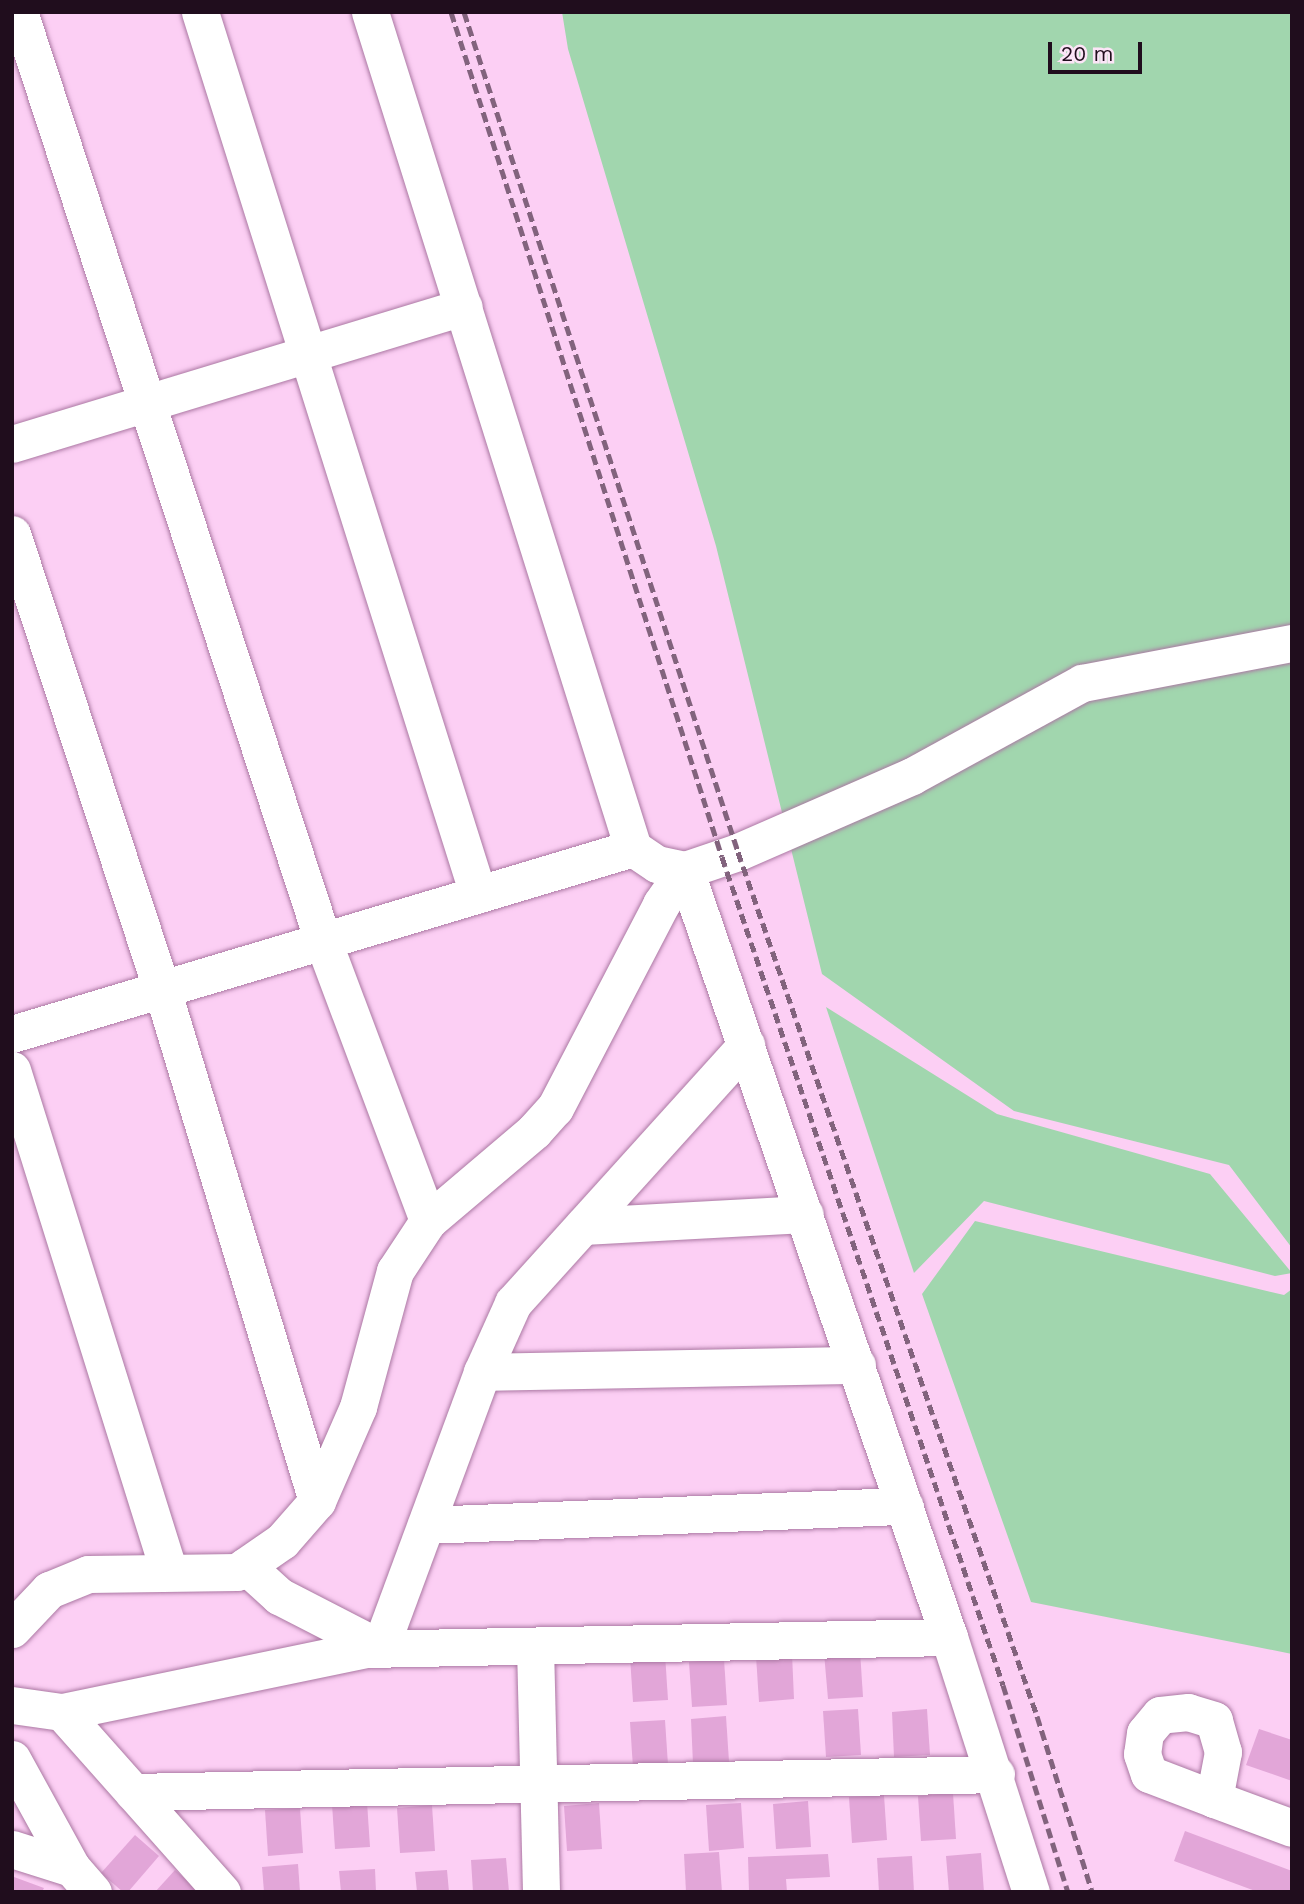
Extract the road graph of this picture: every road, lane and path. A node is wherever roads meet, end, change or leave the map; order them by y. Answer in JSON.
{"nodes":[{"id":1,"x":19,"y":12,"type":"edge"},
{"id":2,"x":200,"y":12,"type":"edge"},
{"id":3,"x":370,"y":12,"type":"edge"},
{"id":4,"x":464,"y":307,"type":"junction"},
{"id":5,"x":306,"y":355,"type":"junction"},
{"id":6,"x":144,"y":404,"type":"junction"},
{"id":7,"x":12,"y":444,"type":"edge"},
{"id":8,"x":12,"y":534,"type":"edge"},
{"id":9,"x":1292,"y":643,"type":"edge"},
{"id":10,"x":633,"y":848,"type":"junction"},
{"id":11,"x":685,"y":870,"type":"junction"},
{"id":12,"x":478,"y":894,"type":"junction"},
{"id":13,"x":323,"y":941,"type":"junction"},
{"id":14,"x":162,"y":989,"type":"junction"},
{"id":15,"x":12,"y":1034,"type":"edge"},
{"id":16,"x":746,"y":1045,"type":"junction"},
{"id":17,"x":12,"y":1070,"type":"edge"},
{"id":18,"x":805,"y":1214,"type":"junction"},
{"id":19,"x":428,"y":1221,"type":"junction"},
{"id":20,"x":583,"y":1226,"type":"junction"},
{"id":21,"x":857,"y":1365,"type":"junction"},
{"id":22,"x":482,"y":1372,"type":"junction"},
{"id":23,"x":317,"y":1501,"type":"junction"},
{"id":24,"x":905,"y":1506,"type":"junction"},
{"id":25,"x":426,"y":1524,"type":"junction"},
{"id":26,"x":246,"y":1566,"type":"junction"},
{"id":27,"x":169,"y":1572,"type":"junction"},
{"id":28,"x":14,"y":1618,"type":"edge"},
{"id":29,"x":949,"y":1637,"type":"junction"},
{"id":30,"x":535,"y":1646,"type":"junction"},
{"id":31,"x":380,"y":1648,"type":"junction"},
{"id":32,"x":12,"y":1706,"type":"edge"},
{"id":33,"x":62,"y":1712,"type":"junction"},
{"id":34,"x":12,"y":1759,"type":"edge"},
{"id":35,"x":996,"y":1774,"type":"junction"},
{"id":36,"x":539,"y":1784,"type":"junction"},
{"id":37,"x":133,"y":1792,"type":"junction"},
{"id":38,"x":1214,"y":1799,"type":"dead end"},
{"id":39,"x":1292,"y":1828,"type":"edge"},
{"id":40,"x":12,"y":1849,"type":"edge"},
{"id":41,"x":83,"y":1880,"type":"edge"},
{"id":42,"x":222,"y":1892,"type":"edge"},
{"id":43,"x":541,"y":1892,"type":"edge"},
{"id":44,"x":1031,"y":1892,"type":"edge"}],
"edges":[{"from":1,"to":6,"type":"street"},
{"from":2,"to":5,"type":"street"},
{"from":3,"to":4,"type":"street"},
{"from":4,"to":5,"type":"street"},
{"from":4,"to":10,"type":"street"},
{"from":5,"to":6,"type":"street"},
{"from":5,"to":12,"type":"street"},
{"from":6,"to":7,"type":"street"},
{"from":6,"to":13,"type":"street"},
{"from":8,"to":14,"type":"street"},
{"from":9,"to":11,"type":"street"},
{"from":10,"to":11,"type":"street"},
{"from":10,"to":12,"type":"street"},
{"from":11,"to":16,"type":"street"},
{"from":11,"to":19,"type":"street"},
{"from":12,"to":13,"type":"street"},
{"from":13,"to":14,"type":"street"},
{"from":13,"to":19,"type":"street"},
{"from":14,"to":15,"type":"street"},
{"from":14,"to":23,"type":"street"},
{"from":16,"to":18,"type":"street"},
{"from":16,"to":20,"type":"street"},
{"from":17,"to":27,"type":"street"},
{"from":18,"to":20,"type":"street"},
{"from":18,"to":21,"type":"street"},
{"from":19,"to":23,"type":"street"},
{"from":20,"to":22,"type":"street"},
{"from":21,"to":22,"type":"street"},
{"from":21,"to":24,"type":"street"},
{"from":22,"to":25,"type":"street"},
{"from":23,"to":26,"type":"street"},
{"from":24,"to":25,"type":"street"},
{"from":24,"to":29,"type":"street"},
{"from":25,"to":31,"type":"street"},
{"from":26,"to":27,"type":"street"},
{"from":26,"to":31,"type":"street"},
{"from":27,"to":28,"type":"street"},
{"from":29,"to":30,"type":"street"},
{"from":29,"to":35,"type":"street"},
{"from":30,"to":31,"type":"street"},
{"from":30,"to":36,"type":"street"},
{"from":31,"to":33,"type":"street"},
{"from":32,"to":33,"type":"street"},
{"from":33,"to":37,"type":"street"},
{"from":34,"to":41,"type":"street"},
{"from":35,"to":36,"type":"street"},
{"from":35,"to":44,"type":"street"},
{"from":36,"to":37,"type":"street"},
{"from":36,"to":43,"type":"street"},
{"from":37,"to":42,"type":"street"},
{"from":38,"to":39,"type":"street"},
{"from":40,"to":41,"type":"street"}]}
